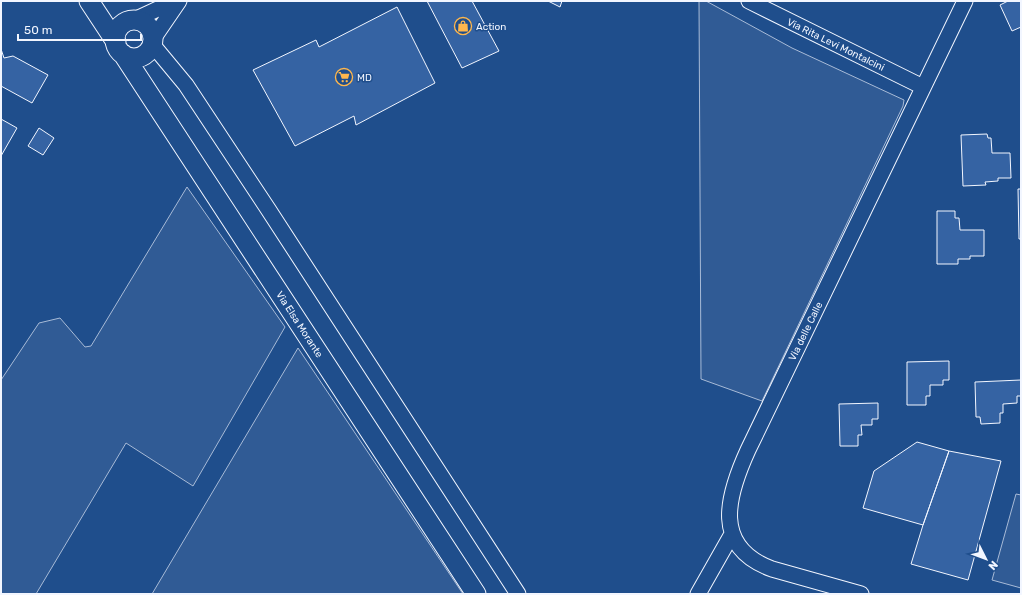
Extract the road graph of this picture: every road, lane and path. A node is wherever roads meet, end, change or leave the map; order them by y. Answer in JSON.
{"nodes":[{"id":1,"x":89,"y":1,"type":"edge"},
{"id":2,"x":175,"y":1,"type":"edge"},
{"id":3,"x":179,"y":1,"type":"edge"},
{"id":4,"x":750,"y":1,"type":"edge"},
{"id":5,"x":965,"y":1,"type":"edge"},
{"id":6,"x":132,"y":21,"type":"junction"},
{"id":7,"x":153,"y":41,"type":"junction"},
{"id":8,"x":120,"y":48,"type":"junction"},
{"id":9,"x":923,"y":88,"type":"junction"},
{"id":10,"x":732,"y":534,"type":"junction"},
{"id":11,"x":476,"y":594,"type":"edge"},
{"id":12,"x":518,"y":594,"type":"edge"},
{"id":13,"x":698,"y":594,"type":"edge"},
{"id":14,"x":861,"y":594,"type":"edge"}],
"edges":[{"from":1,"to":8,"type":"street","name":"Via Elsa Morante"},
{"from":2,"to":6,"type":"street"},
{"from":3,"to":7,"type":"street"},
{"from":4,"to":9,"type":"street","name":"Via Rita Levi Montalcini"},
{"from":5,"to":9,"type":"street","name":"Via delle Calle"},
{"from":6,"to":7,"type":"street"},
{"from":6,"to":8,"type":"street"},
{"from":7,"to":8,"type":"street"},
{"from":7,"to":12,"type":"street"},
{"from":8,"to":11,"type":"street","name":"Via Elsa Morante"},
{"from":9,"to":10,"type":"street","name":"Via delle Calle"},
{"from":10,"to":13,"type":"street"},
{"from":10,"to":14,"type":"street","name":"Via delle Calle"}]}
